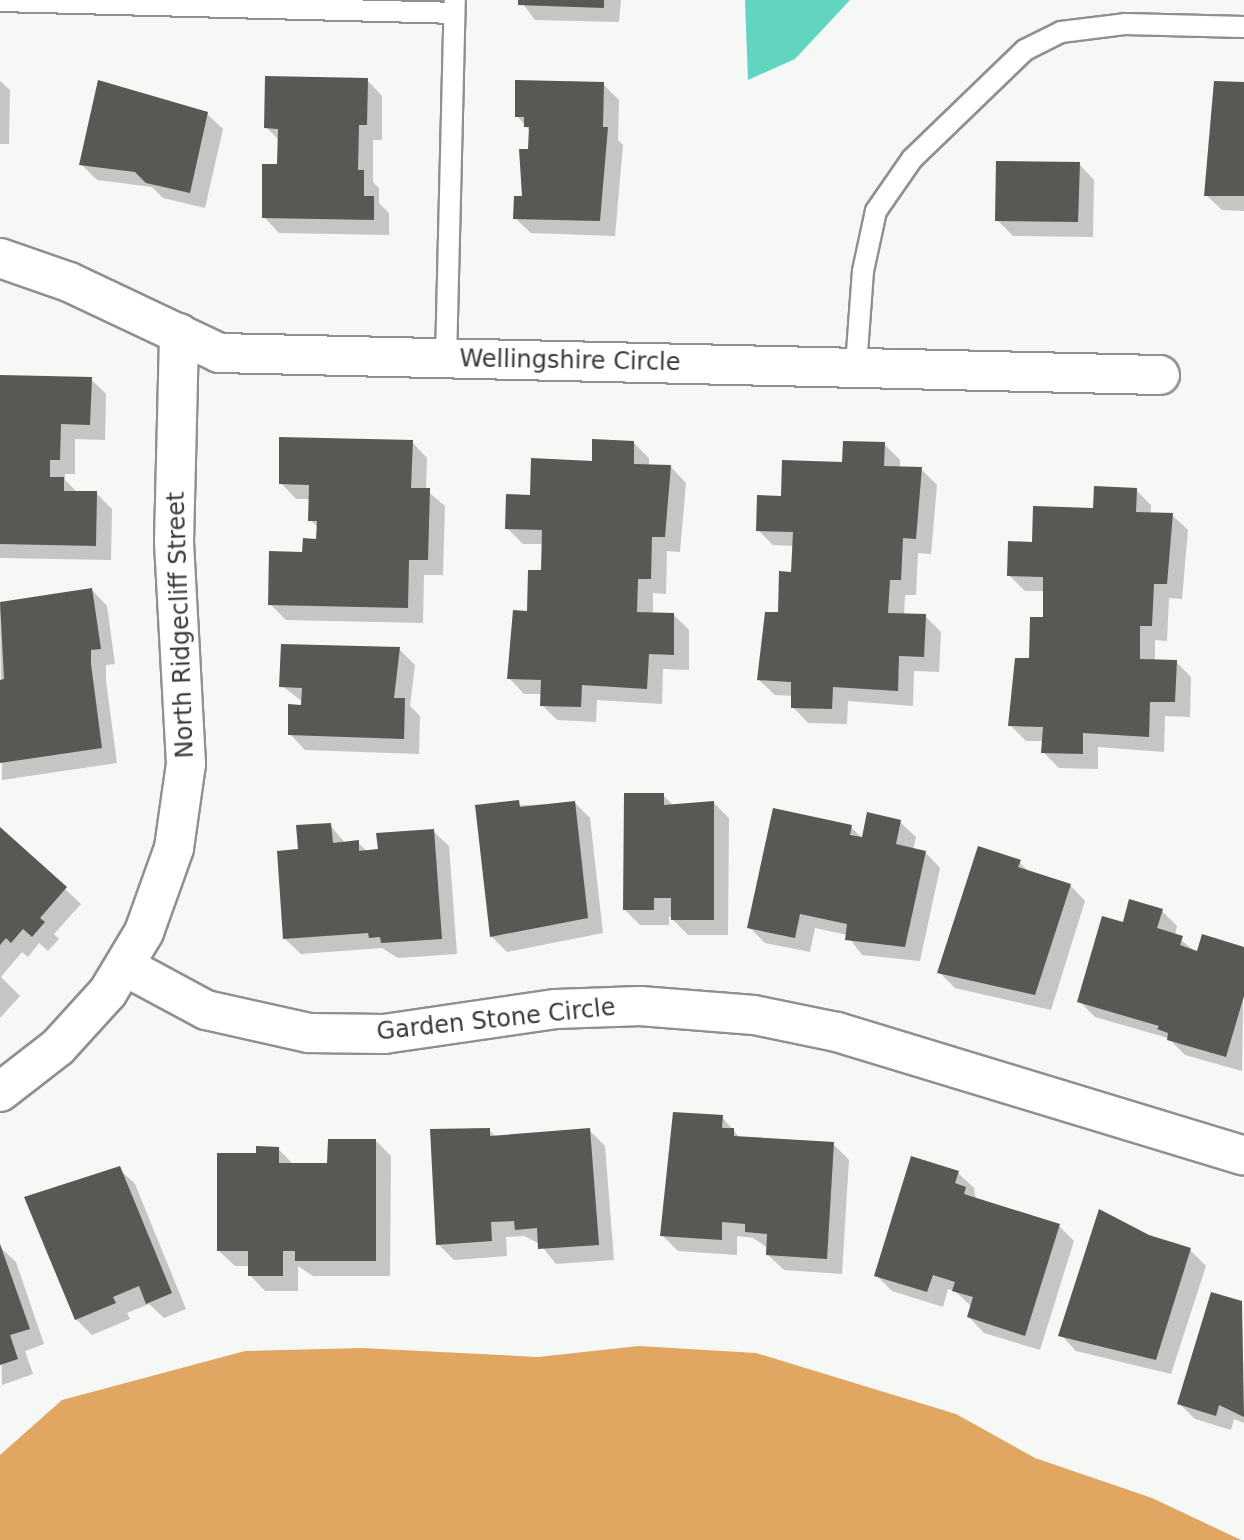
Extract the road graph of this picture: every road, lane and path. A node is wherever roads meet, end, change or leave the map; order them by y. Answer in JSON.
{"nodes":[{"id":1,"x":0,"y":1,"type":"edge"},
{"id":2,"x":454,"y":6,"type":"edge"},
{"id":3,"x":1244,"y":27,"type":"edge"},
{"id":4,"x":0,"y":258,"type":"edge"},
{"id":5,"x":179,"y":333,"type":"junction"},
{"id":6,"x":446,"y":359,"type":"junction"},
{"id":7,"x":856,"y":366,"type":"junction"},
{"id":8,"x":1160,"y":375,"type":"dead end"},
{"id":9,"x":126,"y":967,"type":"junction"},
{"id":10,"x":0,"y":1092,"type":"edge"},
{"id":11,"x":1244,"y":1156,"type":"edge"}],
"edges":[{"from":1,"to":2,"type":"lane"},
{"from":2,"to":6,"type":"lane"},
{"from":3,"to":7,"type":"lane"},
{"from":4,"to":5,"type":"street","name":"Wellingshire Circle"},
{"from":5,"to":6,"type":"street","name":"Wellingshire Circle"},
{"from":5,"to":9,"type":"street","name":"North Ridgecliff Street"},
{"from":6,"to":7,"type":"street","name":"Wellingshire Circle"},
{"from":7,"to":8,"type":"street","name":"Wellingshire Circle"},
{"from":9,"to":10,"type":"street","name":"North Ridgecliff Street"},
{"from":9,"to":11,"type":"street","name":"Garden Stone Circle"}]}
